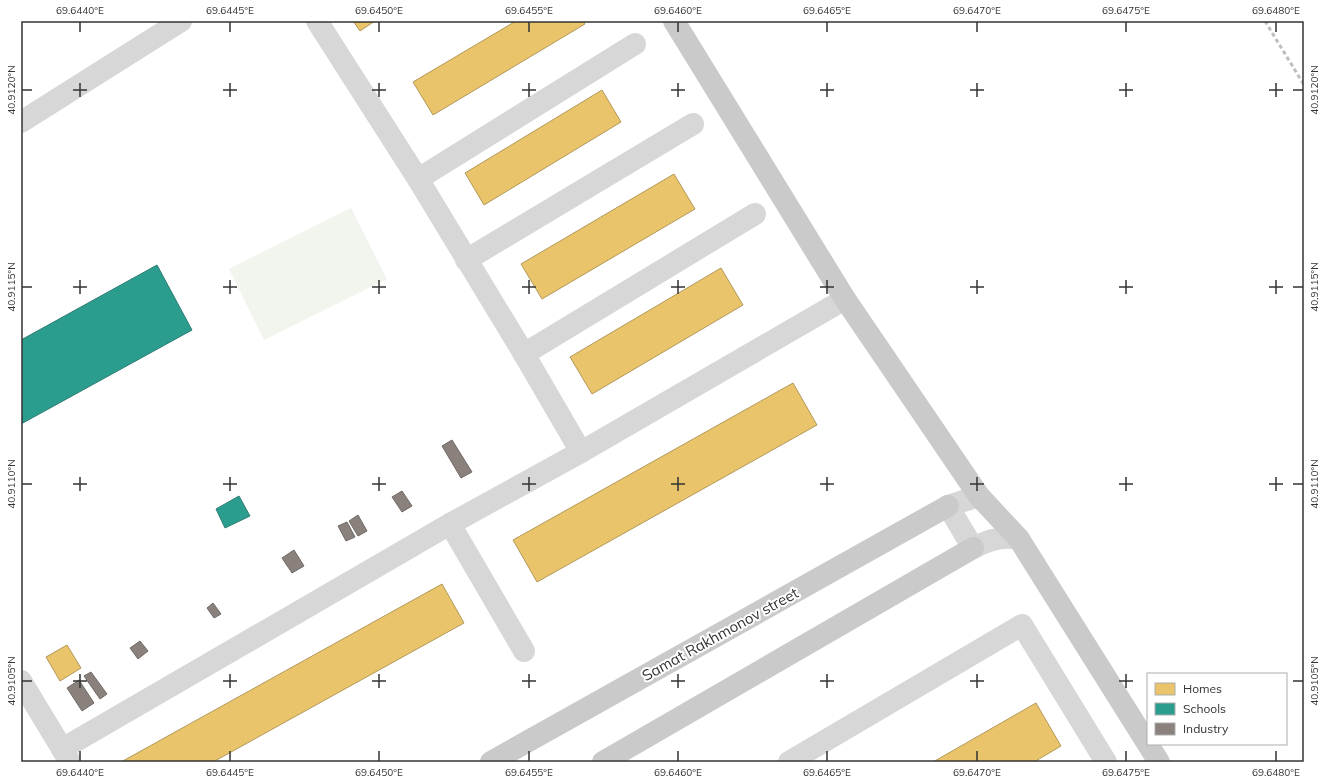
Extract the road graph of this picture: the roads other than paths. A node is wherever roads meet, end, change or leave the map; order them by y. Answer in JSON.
{"nodes":[{"id":1,"x":181,"y":21,"type":"edge"},
{"id":2,"x":317,"y":21,"type":"edge"},
{"id":3,"x":674,"y":21,"type":"edge"},
{"id":4,"x":635,"y":44,"type":"dead end"},
{"id":5,"x":21,"y":122,"type":"edge"},
{"id":6,"x":693,"y":124,"type":"dead end"},
{"id":7,"x":418,"y":178,"type":"junction"},
{"id":8,"x":755,"y":214,"type":"dead end"},
{"id":9,"x":466,"y":260,"type":"junction"},
{"id":10,"x":845,"y":299,"type":"junction"},
{"id":11,"x":524,"y":354,"type":"junction"},
{"id":12,"x":581,"y":452,"type":"junction"},
{"id":13,"x":979,"y":496,"type":"junction"},
{"id":14,"x":948,"y":506,"type":"junction"},
{"id":15,"x":450,"y":524,"type":"junction"},
{"id":16,"x":1019,"y":540,"type":"junction"},
{"id":17,"x":973,"y":548,"type":"junction"},
{"id":18,"x":524,"y":651,"type":"dead end"},
{"id":19,"x":21,"y":681,"type":"edge"},
{"id":20,"x":1147,"y":743,"type":"edge"},
{"id":21,"x":1148,"y":745,"type":"edge"},
{"id":22,"x":66,"y":755,"type":"edge"},
{"id":23,"x":491,"y":762,"type":"edge"},
{"id":24,"x":603,"y":762,"type":"edge"},
{"id":25,"x":790,"y":762,"type":"edge"},
{"id":26,"x":1106,"y":762,"type":"edge"},
{"id":27,"x":1159,"y":762,"type":"edge"}],
"edges":[{"from":1,"to":5,"type":"street"},
{"from":2,"to":7,"type":"street"},
{"from":3,"to":10,"type":"main road"},
{"from":4,"to":7,"type":"street"},
{"from":6,"to":9,"type":"street"},
{"from":7,"to":9,"type":"street"},
{"from":8,"to":11,"type":"street"},
{"from":9,"to":11,"type":"street"},
{"from":10,"to":12,"type":"street"},
{"from":10,"to":13,"type":"main road"},
{"from":11,"to":12,"type":"street"},
{"from":12,"to":15,"type":"street"},
{"from":13,"to":14,"type":"street"},
{"from":13,"to":16,"type":"main road"},
{"from":14,"to":17,"type":"street"},
{"from":14,"to":23,"type":"main road","name":"Samat Rakhmonov street"},
{"from":15,"to":18,"type":"street"},
{"from":15,"to":22,"type":"street"},
{"from":16,"to":17,"type":"street"},
{"from":16,"to":20,"type":"main road"},
{"from":17,"to":24,"type":"main road"},
{"from":19,"to":22,"type":"street"},
{"from":21,"to":27,"type":"main road"},
{"from":25,"to":26,"type":"street"}]}
